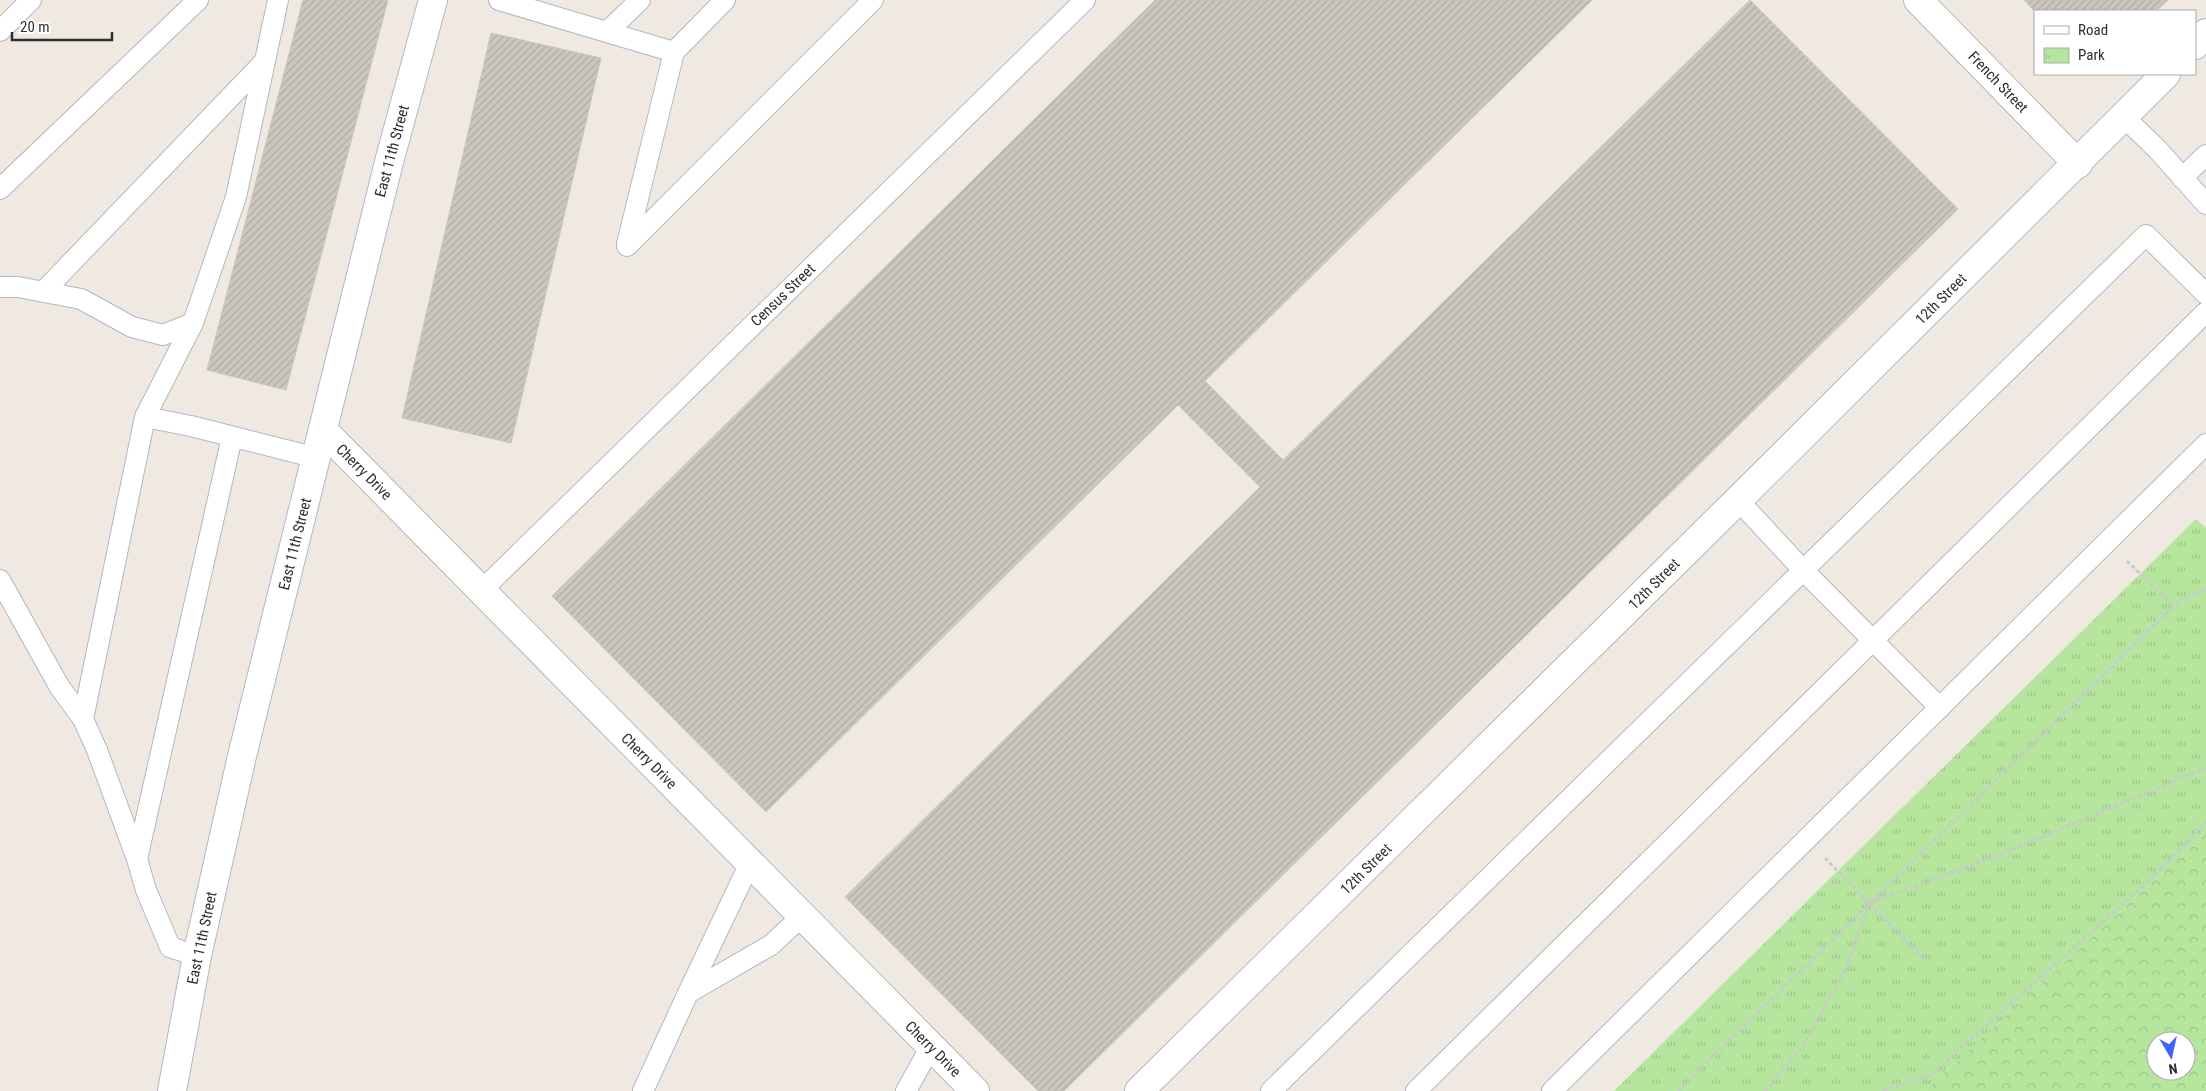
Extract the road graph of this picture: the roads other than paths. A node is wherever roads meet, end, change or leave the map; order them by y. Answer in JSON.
{"nodes":[{"id":1,"x":30,"y":0,"type":"edge"},
{"id":2,"x":198,"y":0,"type":"edge"},
{"id":3,"x":278,"y":0,"type":"edge"},
{"id":4,"x":433,"y":0,"type":"edge"},
{"id":5,"x":499,"y":0,"type":"edge"},
{"id":6,"x":640,"y":0,"type":"edge"},
{"id":7,"x":725,"y":0,"type":"edge"},
{"id":8,"x":873,"y":0,"type":"edge"},
{"id":9,"x":1086,"y":0,"type":"edge"},
{"id":10,"x":1918,"y":0,"type":"edge"},
{"id":11,"x":0,"y":31,"type":"edge"},
{"id":12,"x":607,"y":32,"type":"junction"},
{"id":13,"x":2206,"y":33,"type":"edge"},
{"id":14,"x":2196,"y":44,"type":"edge"},
{"id":15,"x":674,"y":52,"type":"junction"},
{"id":16,"x":265,"y":61,"type":"junction"},
{"id":17,"x":2165,"y":75,"type":"edge"},
{"id":18,"x":2124,"y":116,"type":"junction"},
{"id":19,"x":2206,"y":155,"type":"edge"},
{"id":20,"x":2078,"y":164,"type":"junction"},
{"id":21,"x":2182,"y":178,"type":"junction"},
{"id":22,"x":0,"y":189,"type":"edge"},
{"id":23,"x":2206,"y":204,"type":"edge"},
{"id":24,"x":0,"y":287,"type":"edge"},
{"id":25,"x":42,"y":292,"type":"junction"},
{"id":26,"x":2206,"y":294,"type":"edge"},
{"id":27,"x":2206,"y":312,"type":"edge"},
{"id":28,"x":193,"y":323,"type":"junction"},
{"id":29,"x":145,"y":417,"type":"junction"},
{"id":30,"x":322,"y":430,"type":"junction"},
{"id":31,"x":232,"y":437,"type":"junction"},
{"id":32,"x":2206,"y":444,"type":"edge"},
{"id":33,"x":317,"y":458,"type":"junction"},
{"id":34,"x":1738,"y":500,"type":"junction"},
{"id":35,"x":1803,"y":570,"type":"junction"},
{"id":36,"x":0,"y":580,"type":"edge"},
{"id":37,"x":481,"y":591,"type":"junction"},
{"id":38,"x":1873,"y":641,"type":"junction"},
{"id":39,"x":1940,"y":708,"type":"junction"},
{"id":40,"x":83,"y":720,"type":"junction"},
{"id":41,"x":137,"y":859,"type":"junction"},
{"id":42,"x":750,"y":863,"type":"junction"},
{"id":43,"x":802,"y":916,"type":"junction"},
{"id":44,"x":197,"y":956,"type":"junction"},
{"id":45,"x":688,"y":993,"type":"junction"},
{"id":46,"x":931,"y":1046,"type":"junction"},
{"id":47,"x":172,"y":1091,"type":"edge"},
{"id":48,"x":643,"y":1091,"type":"edge"},
{"id":49,"x":906,"y":1091,"type":"edge"},
{"id":50,"x":975,"y":1091,"type":"edge"},
{"id":51,"x":1139,"y":1091,"type":"edge"},
{"id":52,"x":1271,"y":1091,"type":"edge"},
{"id":53,"x":1416,"y":1091,"type":"edge"},
{"id":54,"x":1552,"y":1091,"type":"edge"}],
"edges":[{"from":1,"to":11,"type":"lane"},
{"from":2,"to":22,"type":"lane"},
{"from":3,"to":16,"type":"lane"},
{"from":4,"to":30,"type":"street","name":"East 11th Street"},
{"from":5,"to":12,"type":"lane"},
{"from":6,"to":12,"type":"lane"},
{"from":7,"to":15,"type":"lane"},
{"from":8,"to":15,"type":"lane"},
{"from":9,"to":37,"type":"lane","name":"Census Street"},
{"from":10,"to":20,"type":"street","name":"French Street"},
{"from":12,"to":15,"type":"lane"},
{"from":13,"to":14,"type":"street"},
{"from":16,"to":25,"type":"lane"},
{"from":16,"to":28,"type":"lane"},
{"from":17,"to":18,"type":"street","name":"12th Street"},
{"from":18,"to":20,"type":"street","name":"12th Street"},
{"from":18,"to":21,"type":"lane"},
{"from":19,"to":21,"type":"lane"},
{"from":20,"to":34,"type":"street","name":"12th Street"},
{"from":21,"to":23,"type":"lane"},
{"from":24,"to":25,"type":"lane"},
{"from":25,"to":28,"type":"lane"},
{"from":26,"to":35,"type":"lane"},
{"from":27,"to":38,"type":"lane"},
{"from":28,"to":29,"type":"lane"},
{"from":29,"to":31,"type":"lane"},
{"from":29,"to":40,"type":"lane"},
{"from":30,"to":33,"type":"street","name":"East 11th Street"},
{"from":30,"to":37,"type":"street","name":"Cherry Drive"},
{"from":31,"to":33,"type":"lane"},
{"from":31,"to":41,"type":"lane"},
{"from":32,"to":39,"type":"lane"},
{"from":33,"to":44,"type":"street","name":"East 11th Street"},
{"from":34,"to":35,"type":"lane"},
{"from":34,"to":51,"type":"street","name":"12th Street"},
{"from":35,"to":38,"type":"lane"},
{"from":35,"to":52,"type":"lane"},
{"from":36,"to":40,"type":"lane"},
{"from":37,"to":42,"type":"street","name":"Cherry Drive"},
{"from":38,"to":39,"type":"lane"},
{"from":38,"to":53,"type":"lane"},
{"from":39,"to":54,"type":"lane"},
{"from":40,"to":41,"type":"lane"},
{"from":41,"to":44,"type":"lane"},
{"from":42,"to":43,"type":"street","name":"Cherry Drive"},
{"from":42,"to":45,"type":"lane"},
{"from":43,"to":45,"type":"lane"},
{"from":43,"to":46,"type":"street","name":"Cherry Drive"},
{"from":44,"to":47,"type":"street","name":"East 11th Street"},
{"from":45,"to":48,"type":"lane"},
{"from":46,"to":49,"type":"lane"},
{"from":46,"to":50,"type":"street","name":"Cherry Drive"}]}
